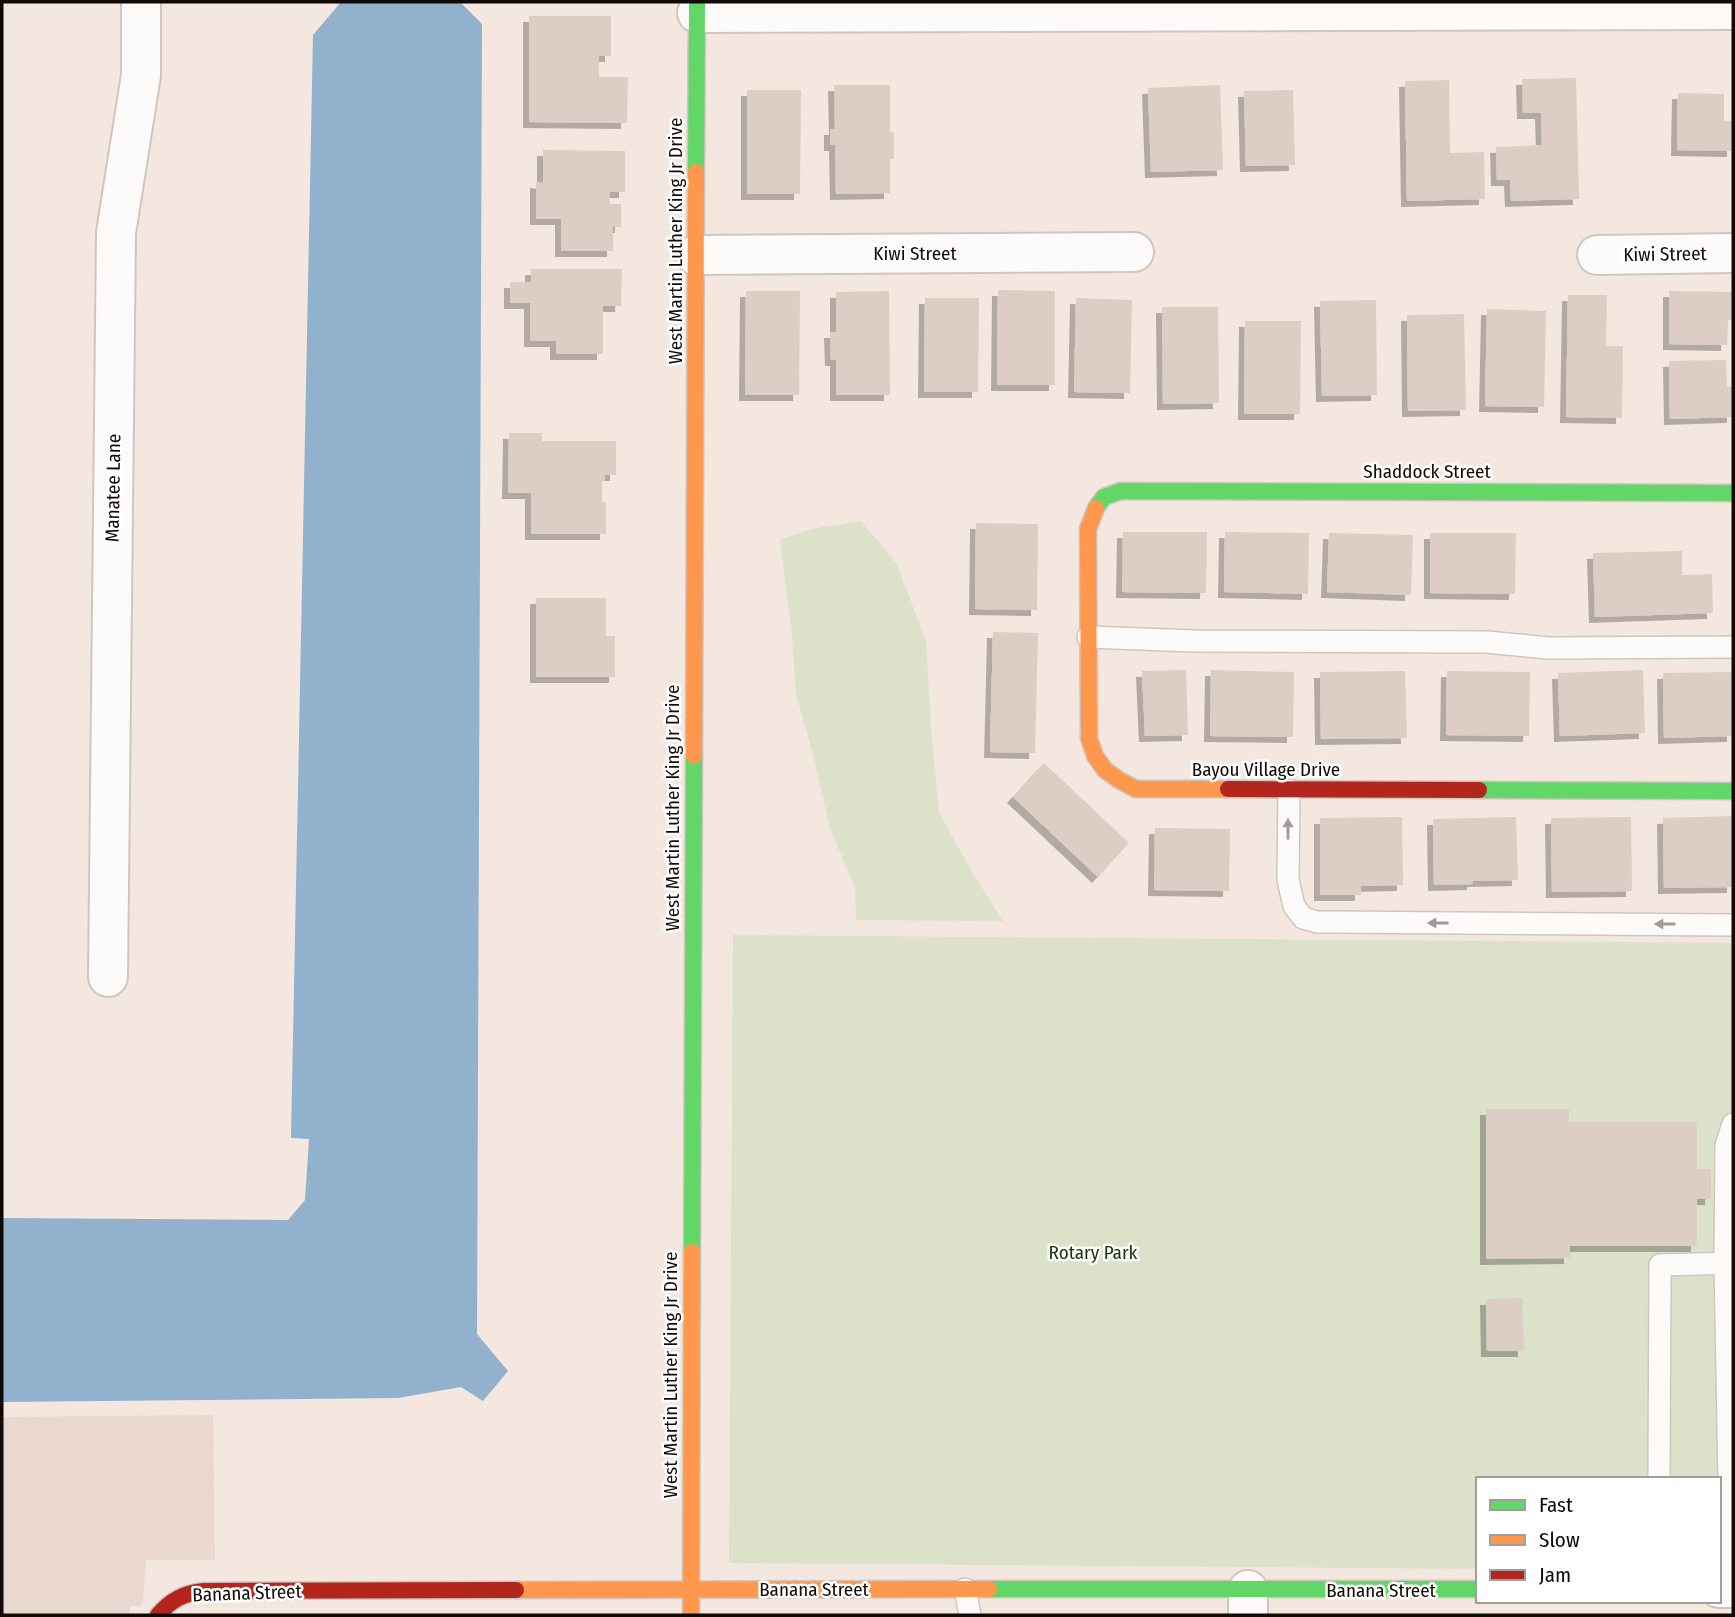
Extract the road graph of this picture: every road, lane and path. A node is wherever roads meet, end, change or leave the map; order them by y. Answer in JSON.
{"nodes":[{"id":1,"x":141,"y":2,"type":"edge"},
{"id":2,"x":697,"y":7,"type":"edge"},
{"id":3,"x":1733,"y":10,"type":"edge"},
{"id":4,"x":1134,"y":252,"type":"dead end"},
{"id":5,"x":1733,"y":254,"type":"edge"},
{"id":6,"x":695,"y":255,"type":"junction"},
{"id":7,"x":1597,"y":255,"type":"dead end"},
{"id":8,"x":1121,"y":491,"type":"joint"},
{"id":9,"x":1733,"y":493,"type":"edge"},
{"id":10,"x":1088,"y":637,"type":"junction"},
{"id":11,"x":1733,"y":647,"type":"edge"},
{"id":12,"x":1289,"y":790,"type":"junction"},
{"id":13,"x":1733,"y":791,"type":"edge"},
{"id":14,"x":1733,"y":925,"type":"edge"},
{"id":15,"x":108,"y":977,"type":"dead end"},
{"id":16,"x":1733,"y":1124,"type":"edge"},
{"id":17,"x":1729,"y":1263,"type":"edge"},
{"id":18,"x":1659,"y":1477,"type":"edge"},
{"id":19,"x":1728,"y":1588,"type":"edge"},
{"id":20,"x":691,"y":1589,"type":"junction"},
{"id":21,"x":965,"y":1589,"type":"junction"},
{"id":22,"x":1476,"y":1589,"type":"edge"},
{"id":23,"x":1248,"y":1603,"type":"edge"},
{"id":24,"x":158,"y":1615,"type":"edge"},
{"id":25,"x":691,"y":1615,"type":"edge"},
{"id":26,"x":970,"y":1615,"type":"edge"}],
"edges":[{"from":1,"to":15,"type":"street","name":"Manatee Lane"},
{"from":2,"to":3,"type":"street"},
{"from":2,"to":6,"type":"street","name":"West Martin Luther King Jr Drive"},
{"from":4,"to":6,"type":"street","name":"Kiwi Street"},
{"from":5,"to":7,"type":"street","name":"Kiwi Street"},
{"from":6,"to":20,"type":"street","name":"West Martin Luther King Jr Drive"},
{"from":8,"to":9,"type":"street","name":"Shaddock Street"},
{"from":8,"to":10,"type":"street","name":"Bayou Village Drive"},
{"from":10,"to":11,"type":"lane"},
{"from":10,"to":12,"type":"street","name":"Bayou Village Drive"},
{"from":12,"to":13,"type":"street","name":"Bayou Village Drive"},
{"from":14,"to":12,"type":"lane","one_way":true},
{"from":16,"to":17,"type":"lane"},
{"from":17,"to":18,"type":"lane"},
{"from":17,"to":19,"type":"lane"},
{"from":20,"to":21,"type":"street","name":"Banana Street"},
{"from":20,"to":24,"type":"street","name":"Banana Street"},
{"from":20,"to":25,"type":"street","name":"West Martin Luther King Jr Drive"},
{"from":21,"to":23,"type":"street","name":"Banana Street"},
{"from":21,"to":26,"type":"lane"},
{"from":22,"to":23,"type":"street","name":"Banana Street"}]}
